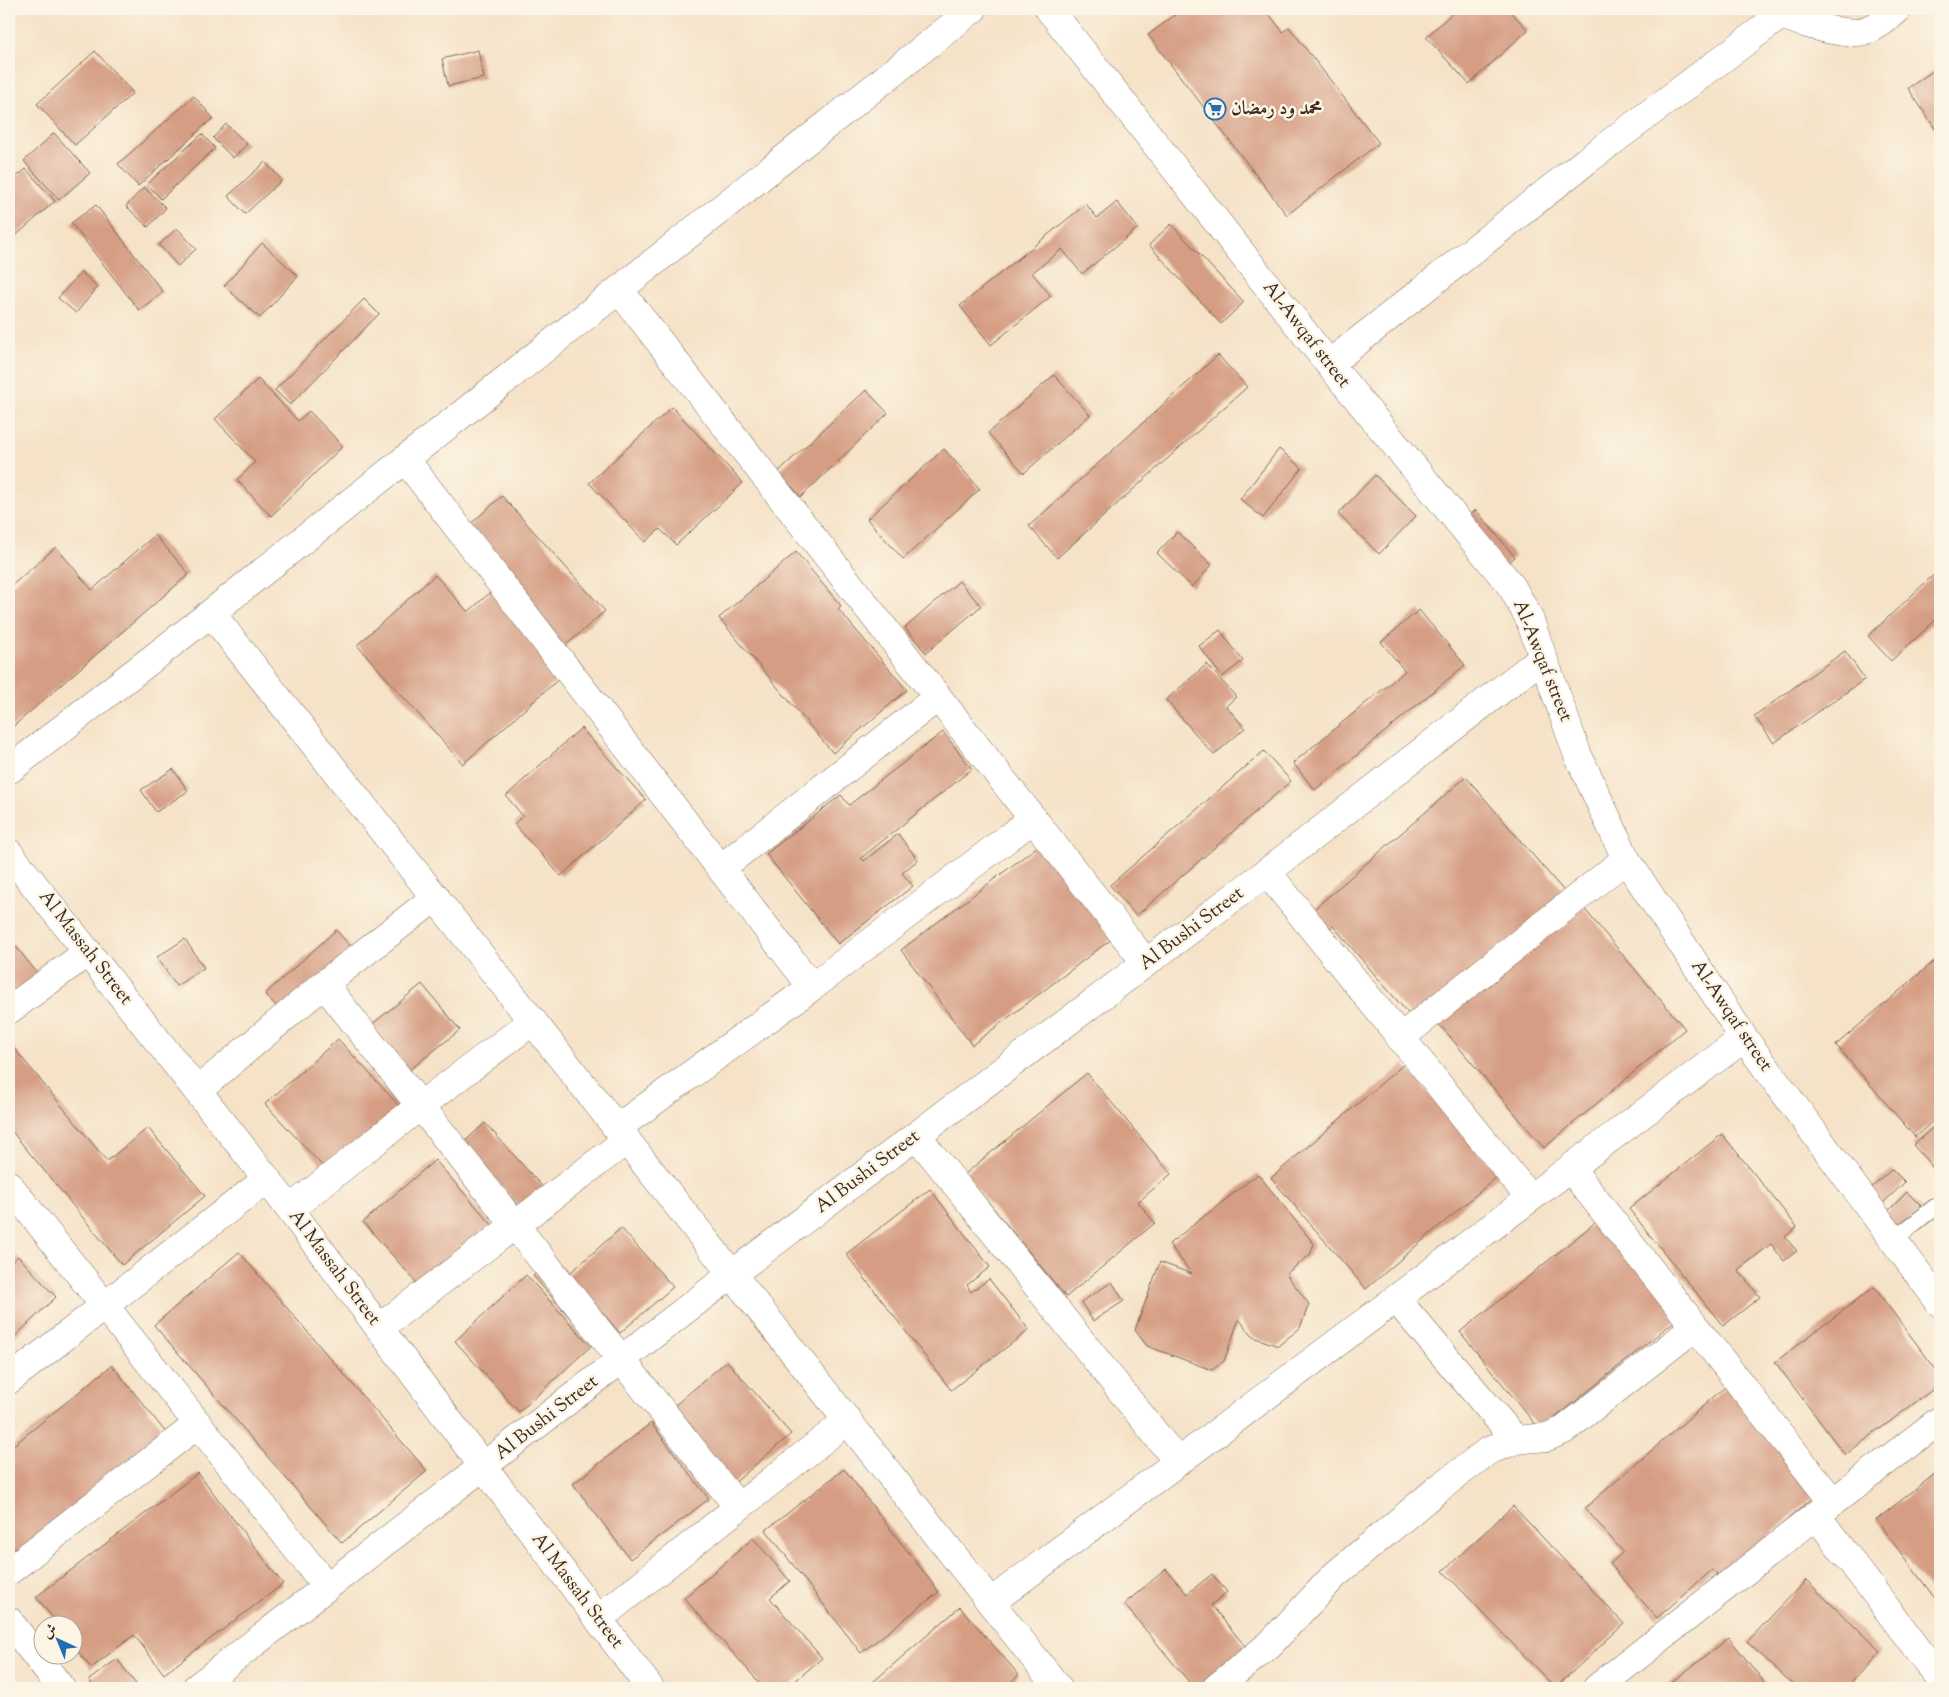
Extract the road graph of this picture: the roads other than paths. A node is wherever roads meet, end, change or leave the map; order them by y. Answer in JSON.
{"nodes":[{"id":1,"x":973,"y":9,"type":"edge"},
{"id":2,"x":1050,"y":9,"type":"edge"},
{"id":3,"x":1898,"y":9,"type":"edge"},
{"id":4,"x":1774,"y":12,"type":"edge"},
{"id":5,"x":619,"y":290,"type":"junction"},
{"id":6,"x":1329,"y":364,"type":"junction"},
{"id":7,"x":406,"y":459,"type":"junction"},
{"id":8,"x":211,"y":613,"type":"junction"},
{"id":9,"x":1542,"y":658,"type":"junction"},
{"id":10,"x":938,"y":697,"type":"junction"},
{"id":11,"x":9,"y":770,"type":"edge"},
{"id":12,"x":1033,"y":819,"type":"junction"},
{"id":13,"x":9,"y":853,"type":"edge"},
{"id":14,"x":1626,"y":859,"type":"junction"},
{"id":15,"x":721,"y":868,"type":"junction"},
{"id":16,"x":1267,"y":872,"type":"junction"},
{"id":17,"x":436,"y":898,"type":"junction"},
{"id":18,"x":88,"y":952,"type":"junction"},
{"id":19,"x":1146,"y":963,"type":"junction"},
{"id":20,"x":324,"y":984,"type":"junction"},
{"id":21,"x":812,"y":987,"type":"junction"},
{"id":22,"x":9,"y":1010,"type":"edge"},
{"id":23,"x":533,"y":1021,"type":"junction"},
{"id":24,"x":1400,"y":1038,"type":"junction"},
{"id":25,"x":1744,"y":1038,"type":"junction"},
{"id":26,"x":197,"y":1091,"type":"junction"},
{"id":27,"x":420,"y":1106,"type":"junction"},
{"id":28,"x":622,"y":1134,"type":"junction"},
{"id":29,"x":917,"y":1136,"type":"junction"},
{"id":30,"x":1571,"y":1168,"type":"junction"},
{"id":31,"x":267,"y":1179,"type":"junction"},
{"id":32,"x":9,"y":1185,"type":"edge"},
{"id":33,"x":1530,"y":1198,"type":"junction"},
{"id":34,"x":1940,"y":1203,"type":"edge"},
{"id":35,"x":290,"y":1209,"type":"junction"},
{"id":36,"x":515,"y":1224,"type":"junction"},
{"id":37,"x":1893,"y":1240,"type":"junction"},
{"id":38,"x":732,"y":1274,"type":"junction"},
{"id":39,"x":1396,"y":1299,"type":"junction"},
{"id":40,"x":1940,"y":1303,"type":"edge"},
{"id":41,"x":104,"y":1304,"type":"junction"},
{"id":42,"x":1695,"y":1327,"type":"junction"},
{"id":43,"x":379,"y":1328,"type":"junction"},
{"id":44,"x":623,"y":1360,"type":"junction"},
{"id":45,"x":9,"y":1380,"type":"edge"},
{"id":46,"x":848,"y":1420,"type":"junction"},
{"id":47,"x":1940,"y":1420,"type":"edge"},
{"id":48,"x":198,"y":1424,"type":"junction"},
{"id":49,"x":1516,"y":1440,"type":"junction"},
{"id":50,"x":1178,"y":1462,"type":"junction"},
{"id":51,"x":484,"y":1467,"type":"junction"},
{"id":52,"x":738,"y":1507,"type":"junction"},
{"id":53,"x":1824,"y":1509,"type":"junction"},
{"id":54,"x":9,"y":1571,"type":"edge"},
{"id":55,"x":327,"y":1587,"type":"junction"},
{"id":56,"x":991,"y":1602,"type":"junction"},
{"id":57,"x":598,"y":1619,"type":"junction"},
{"id":58,"x":9,"y":1621,"type":"edge"},
{"id":59,"x":1933,"y":1681,"type":"edge"},
{"id":60,"x":1048,"y":1685,"type":"edge"},
{"id":61,"x":61,"y":1688,"type":"edge"},
{"id":62,"x":196,"y":1688,"type":"edge"},
{"id":63,"x":650,"y":1688,"type":"edge"},
{"id":64,"x":1216,"y":1688,"type":"edge"},
{"id":65,"x":1597,"y":1688,"type":"edge"}],
"edges":[{"from":1,"to":5,"type":"street"},
{"from":2,"to":6,"type":"street","name":"Al-Awqaf street"},
{"from":3,"to":4,"type":"street"},
{"from":4,"to":6,"type":"street"},
{"from":5,"to":7,"type":"street"},
{"from":5,"to":10,"type":"street"},
{"from":6,"to":9,"type":"street","name":"Al-Awqaf street"},
{"from":7,"to":8,"type":"street"},
{"from":7,"to":15,"type":"street"},
{"from":8,"to":11,"type":"street"},
{"from":8,"to":17,"type":"street"},
{"from":9,"to":14,"type":"street","name":"Al-Awqaf street"},
{"from":9,"to":16,"type":"street","name":"Al Bushi Street"},
{"from":10,"to":12,"type":"street"},
{"from":10,"to":15,"type":"street"},
{"from":12,"to":19,"type":"street"},
{"from":12,"to":21,"type":"street"},
{"from":13,"to":18,"type":"street","name":"Al Massah Street"},
{"from":14,"to":24,"type":"street"},
{"from":14,"to":25,"type":"street","name":"Al-Awqaf street"},
{"from":15,"to":21,"type":"street"},
{"from":16,"to":19,"type":"street","name":"Al Bushi Street"},
{"from":16,"to":24,"type":"street"},
{"from":17,"to":20,"type":"street"},
{"from":17,"to":23,"type":"street"},
{"from":18,"to":22,"type":"street"},
{"from":18,"to":26,"type":"street","name":"Al Massah Street"},
{"from":19,"to":29,"type":"street","name":"Al Bushi Street"},
{"from":20,"to":26,"type":"street"},
{"from":20,"to":27,"type":"street"},
{"from":21,"to":28,"type":"street"},
{"from":23,"to":27,"type":"street"},
{"from":23,"to":28,"type":"street"},
{"from":24,"to":33,"type":"street"},
{"from":25,"to":30,"type":"street"},
{"from":25,"to":37,"type":"street","name":"Al-Awqaf street"},
{"from":26,"to":31,"type":"street","name":"Al Massah Street"},
{"from":27,"to":35,"type":"street"},
{"from":27,"to":36,"type":"street"},
{"from":28,"to":36,"type":"street"},
{"from":28,"to":38,"type":"street"},
{"from":29,"to":38,"type":"street","name":"Al Bushi Street"},
{"from":29,"to":50,"type":"street"},
{"from":30,"to":33,"type":"street"},
{"from":30,"to":42,"type":"street"},
{"from":31,"to":35,"type":"street","name":"Al Massah Street"},
{"from":31,"to":41,"type":"street"},
{"from":32,"to":41,"type":"street"},
{"from":33,"to":39,"type":"street"},
{"from":34,"to":37,"type":"lane"},
{"from":35,"to":43,"type":"street","name":"Al Massah Street"},
{"from":36,"to":43,"type":"street"},
{"from":36,"to":44,"type":"street"},
{"from":37,"to":40,"type":"street","name":"Al-Awqaf street"},
{"from":38,"to":44,"type":"street","name":"Al Bushi Street"},
{"from":38,"to":46,"type":"street"},
{"from":39,"to":49,"type":"street"},
{"from":39,"to":50,"type":"street"},
{"from":41,"to":45,"type":"street"},
{"from":41,"to":48,"type":"street"},
{"from":42,"to":49,"type":"street"},
{"from":42,"to":53,"type":"street"},
{"from":43,"to":51,"type":"street","name":"Al Massah Street"},
{"from":44,"to":51,"type":"street","name":"Al Bushi Street"},
{"from":44,"to":52,"type":"street"},
{"from":46,"to":52,"type":"street"},
{"from":46,"to":56,"type":"street"},
{"from":47,"to":53,"type":"street"},
{"from":48,"to":54,"type":"street"},
{"from":48,"to":55,"type":"street"},
{"from":49,"to":64,"type":"street"},
{"from":50,"to":56,"type":"street"},
{"from":51,"to":55,"type":"street","name":"Al Bushi Street"},
{"from":51,"to":57,"type":"street","name":"Al Massah Street"},
{"from":52,"to":57,"type":"street"},
{"from":53,"to":59,"type":"street"},
{"from":53,"to":65,"type":"street"},
{"from":55,"to":62,"type":"street","name":"Al Bushi Street"},
{"from":56,"to":60,"type":"street"},
{"from":57,"to":63,"type":"street","name":"Al Massah Street"},
{"from":58,"to":61,"type":"street"}]}
